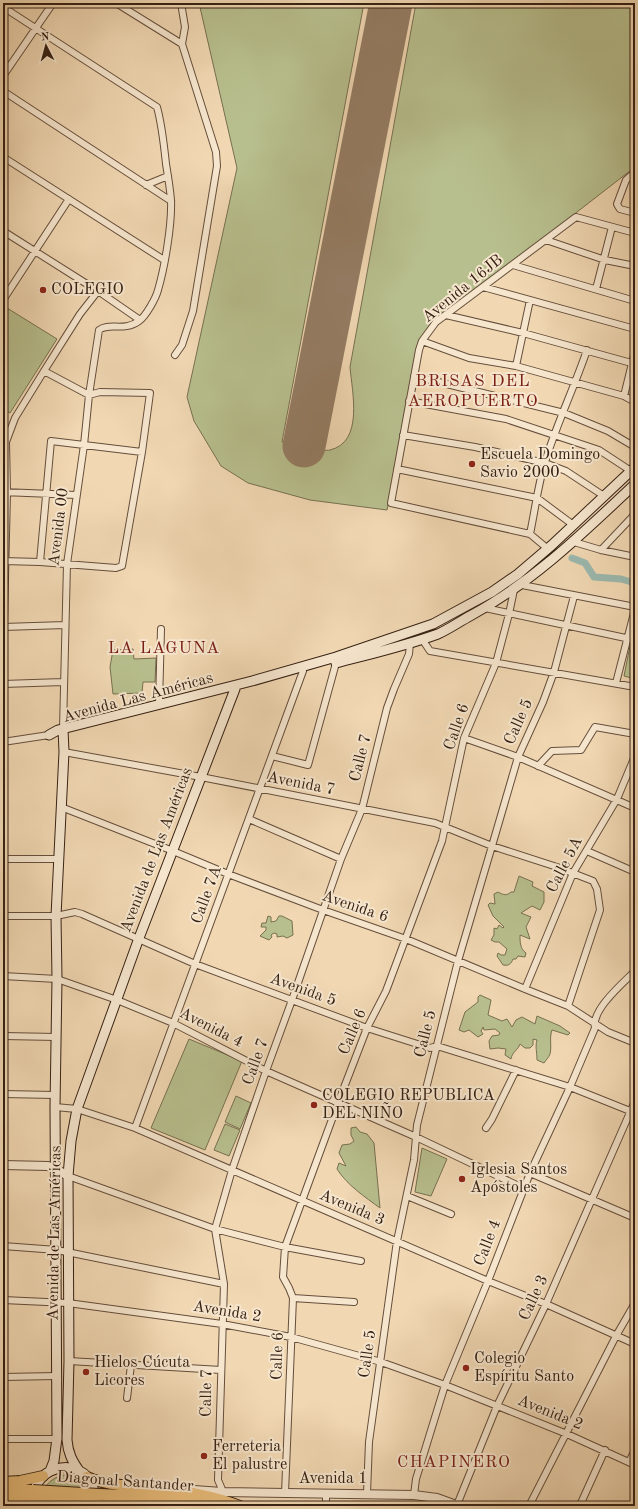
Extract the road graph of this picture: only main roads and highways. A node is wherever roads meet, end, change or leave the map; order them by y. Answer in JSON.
{"nodes":[{"id":1,"x":633,"y":469,"type":"edge"},
{"id":2,"x":635,"y":484,"type":"edge"},
{"id":3,"x":564,"y":532,"type":"junction"},
{"id":4,"x":574,"y":542,"type":"junction"},
{"id":5,"x":550,"y":547,"type":"junction"},
{"id":6,"x":562,"y":553,"type":"junction"},
{"id":7,"x":235,"y":689,"type":"junction"},
{"id":8,"x":63,"y":731,"type":"junction"},
{"id":9,"x":49,"y":735,"type":"road end"},
{"id":10,"x":46,"y":1473,"type":"junction"},
{"id":11,"x":84,"y":1474,"type":"junction"},
{"id":12,"x":3,"y":1482,"type":"edge"},
{"id":13,"x":3,"y":1490,"type":"edge"},
{"id":14,"x":33,"y":1499,"type":"edge"},
{"id":15,"x":3,"y":1500,"type":"edge"},
{"id":16,"x":235,"y":1504,"type":"edge"},
{"id":17,"x":93,"y":1506,"type":"edge"},
{"id":18,"x":150,"y":1506,"type":"edge"},
{"id":19,"x":214,"y":1506,"type":"edge"}],
"edges":[{"from":1,"to":3,"type":"main road"},
{"from":2,"to":4,"type":"main road"},
{"from":3,"to":4,"type":"main road"},
{"from":3,"to":5,"type":"main road"},
{"from":4,"to":6,"type":"main road"},
{"from":5,"to":6,"type":"main road"},
{"from":5,"to":8,"type":"main road"},
{"from":6,"to":7,"type":"main road"},
{"from":7,"to":8,"type":"main road","name":"Avenida Las Américas"},
{"from":7,"to":11,"type":"main road","name":"Avenida de Las Américas"},
{"from":8,"to":9,"type":"main road"},
{"from":8,"to":10,"type":"main road","name":"Avenida de Las Américas"},
{"from":10,"to":11,"type":"main road"},
{"from":10,"to":12,"type":"main road"},
{"from":10,"to":14,"type":"main road","name":"Avenida de Las Américas"},
{"from":11,"to":16,"type":"main road"},
{"from":11,"to":17,"type":"main road","name":"Avenida de Las Américas"},
{"from":13,"to":14,"type":"main road"},
{"from":14,"to":15,"type":"main road"},
{"from":14,"to":18,"type":"main road","name":"Diagonal Santander","bridge":true},
{"from":14,"to":19,"type":"main road","name":"Diagonal Santander","bridge":true}]}
